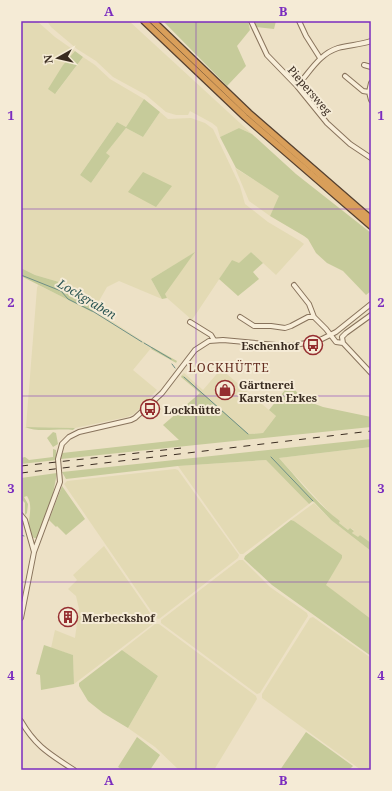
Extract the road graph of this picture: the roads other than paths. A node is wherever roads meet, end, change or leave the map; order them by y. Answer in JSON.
{"nodes":[{"id":1,"x":144,"y":21,"type":"edge"},
{"id":2,"x":153,"y":21,"type":"edge"},
{"id":3,"x":251,"y":21,"type":"edge"},
{"id":4,"x":299,"y":21,"type":"edge"},
{"id":5,"x":371,"y":41,"type":"edge"},
{"id":6,"x":320,"y":58,"type":"junction"},
{"id":7,"x":364,"y":65,"type":"dead end"},
{"id":8,"x":371,"y":67,"type":"edge"},
{"id":9,"x":345,"y":76,"type":"dead end"},
{"id":10,"x":371,"y":83,"type":"edge"},
{"id":11,"x":297,"y":86,"type":"junction"},
{"id":12,"x":368,"y":92,"type":"junction"},
{"id":13,"x":371,"y":100,"type":"edge"},
{"id":14,"x":371,"y":158,"type":"edge"},
{"id":15,"x":371,"y":219,"type":"edge"},
{"id":16,"x":371,"y":226,"type":"edge"},
{"id":17,"x":294,"y":285,"type":"dead end"},
{"id":18,"x":371,"y":304,"type":"edge"},
{"id":19,"x":371,"y":315,"type":"edge"},
{"id":20,"x":240,"y":317,"type":"dead end"},
{"id":21,"x":314,"y":317,"type":"junction"},
{"id":22,"x":190,"y":322,"type":"dead end"},
{"id":23,"x":331,"y":335,"type":"junction"},
{"id":24,"x":214,"y":340,"type":"junction"},
{"id":25,"x":343,"y":343,"type":"junction"},
{"id":26,"x":371,"y":373,"type":"edge"},
{"id":27,"x":21,"y":515,"type":"edge"},
{"id":28,"x":34,"y":552,"type":"junction"},
{"id":29,"x":23,"y":602,"type":"edge"},
{"id":30,"x":21,"y":618,"type":"edge"},
{"id":31,"x":21,"y":721,"type":"edge"},
{"id":32,"x":74,"y":770,"type":"edge"}],
"edges":[{"from":1,"to":16,"type":"highway"},
{"from":2,"to":15,"type":"highway"},
{"from":3,"to":11,"type":"street","name":"Piepersweg"},
{"from":4,"to":6,"type":"street"},
{"from":5,"to":6,"type":"street"},
{"from":6,"to":11,"type":"street"},
{"from":7,"to":8,"type":"street"},
{"from":9,"to":12,"type":"street"},
{"from":10,"to":12,"type":"street"},
{"from":11,"to":14,"type":"street","name":"Piepersweg"},
{"from":12,"to":13,"type":"street"},
{"from":17,"to":21,"type":"street"},
{"from":18,"to":23,"type":"street"},
{"from":19,"to":25,"type":"street"},
{"from":20,"to":21,"type":"street"},
{"from":21,"to":23,"type":"street"},
{"from":22,"to":24,"type":"street"},
{"from":23,"to":24,"type":"street"},
{"from":23,"to":25,"type":"street"},
{"from":24,"to":28,"type":"street"},
{"from":25,"to":26,"type":"street"},
{"from":27,"to":28,"type":"street"},
{"from":28,"to":29,"type":"street"},
{"from":29,"to":30,"type":"street"},
{"from":31,"to":32,"type":"street"}]}
